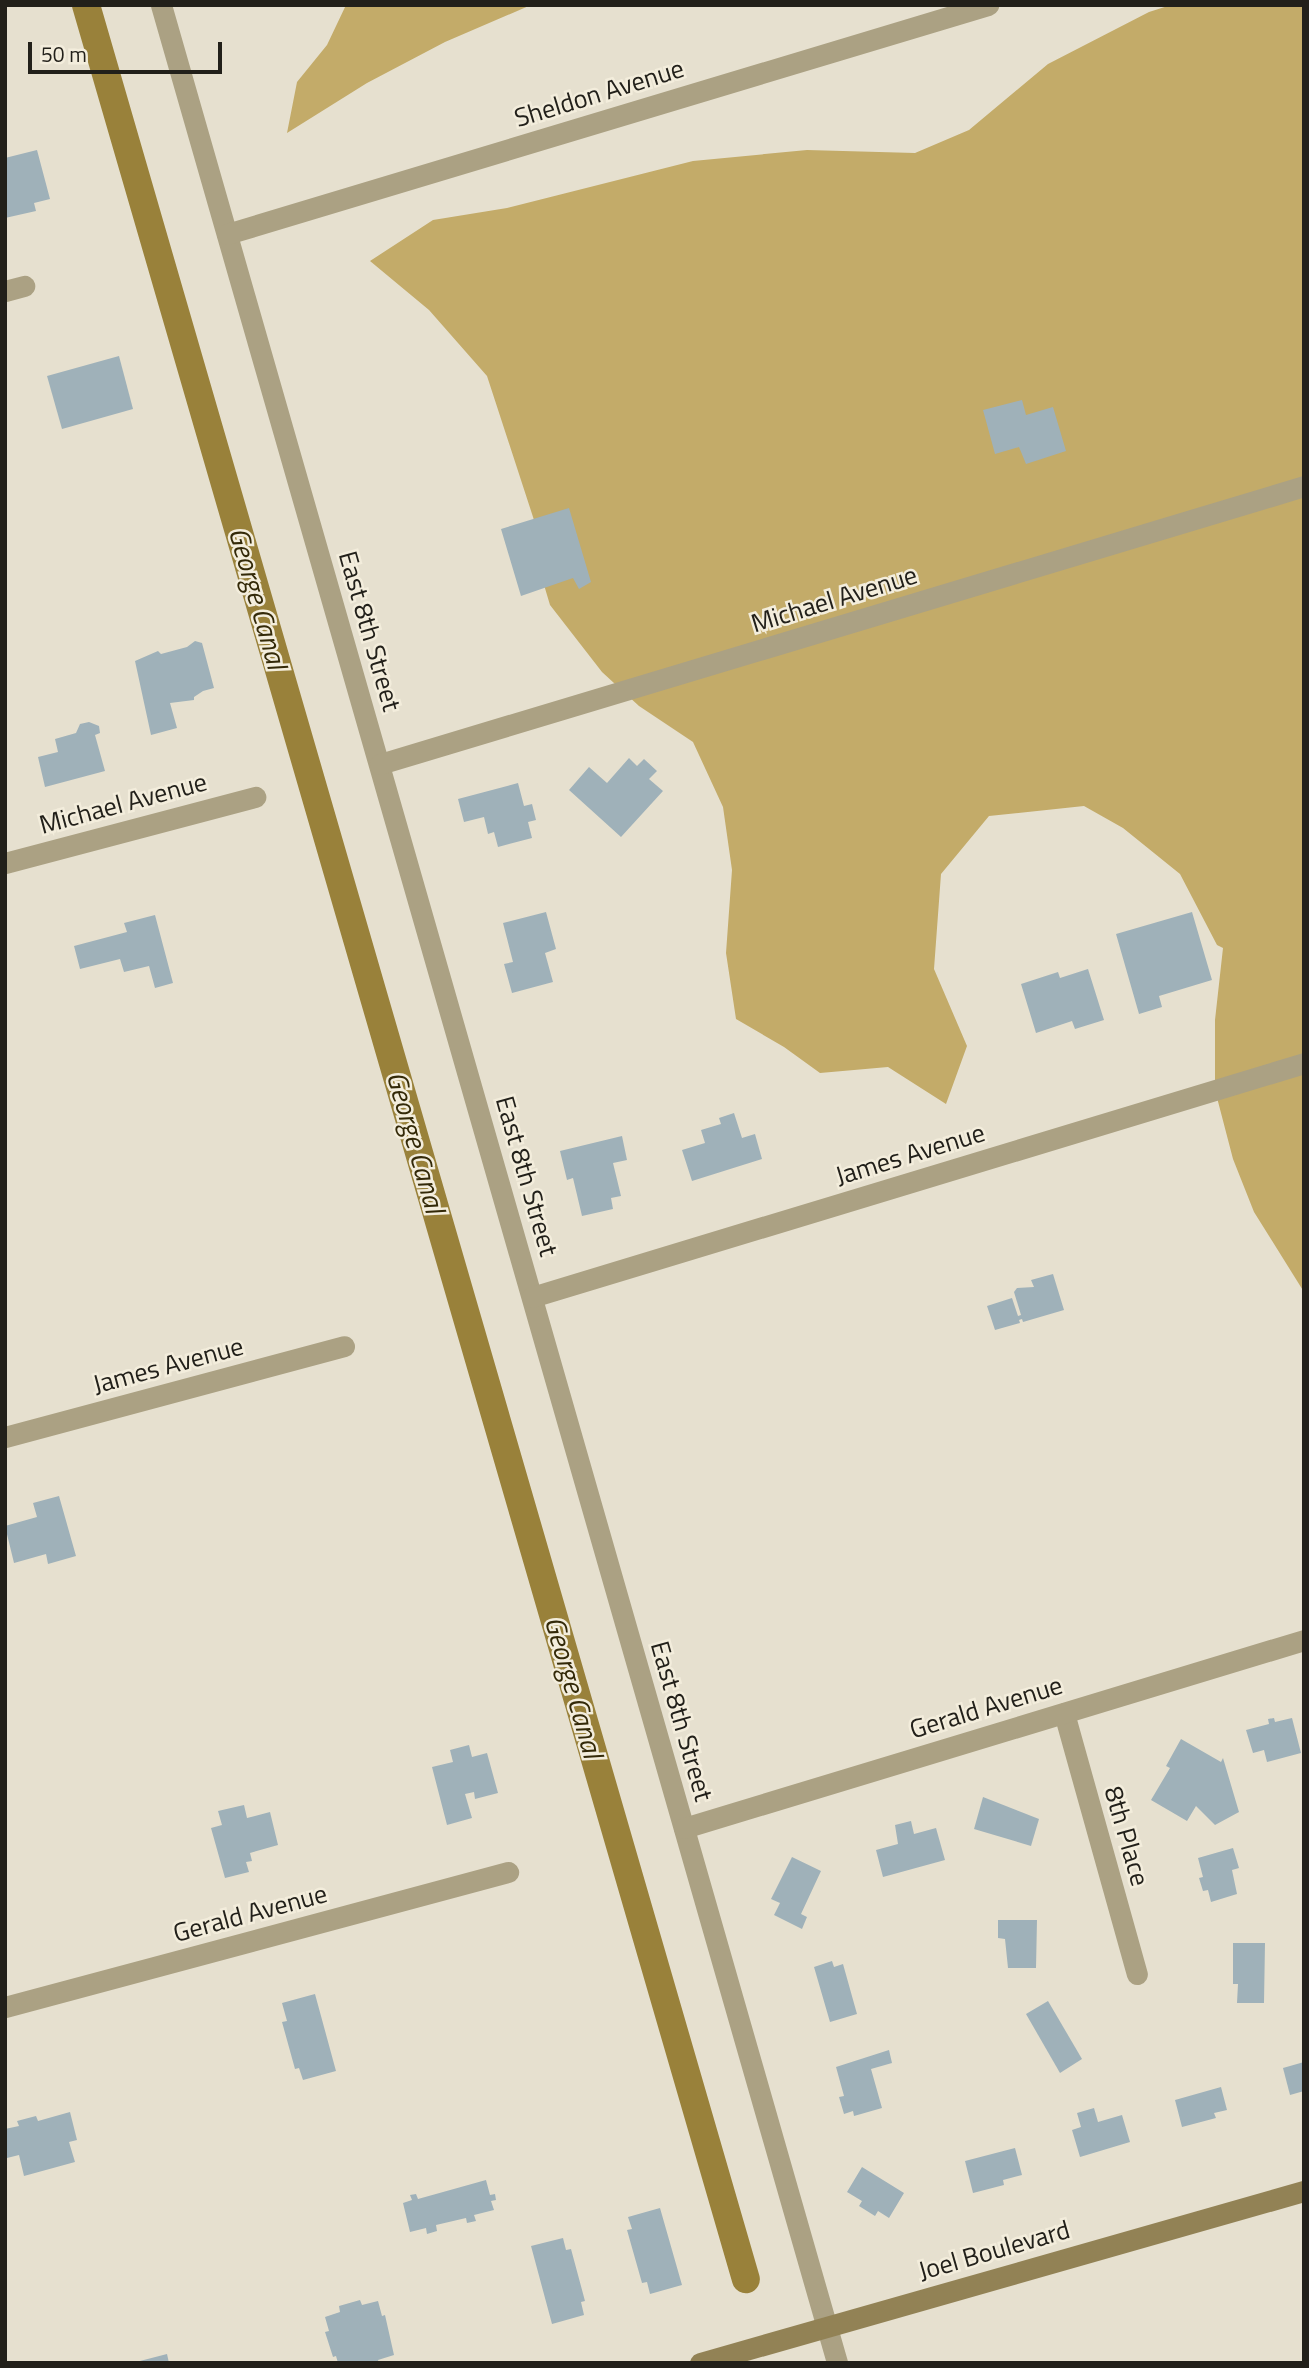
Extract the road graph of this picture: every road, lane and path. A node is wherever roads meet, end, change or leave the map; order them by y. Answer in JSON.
{"nodes":[{"id":1,"x":161,"y":5,"type":"edge"},
{"id":2,"x":988,"y":5,"type":"edge"},
{"id":3,"x":227,"y":234,"type":"junction"},
{"id":4,"x":1304,"y":486,"type":"edge"},
{"id":5,"x":380,"y":764,"type":"junction"},
{"id":6,"x":255,"y":797,"type":"dead end"},
{"id":7,"x":5,"y":863,"type":"edge"},
{"id":8,"x":1304,"y":1063,"type":"edge"},
{"id":9,"x":532,"y":1297,"type":"junction"},
{"id":10,"x":344,"y":1346,"type":"dead end"},
{"id":11,"x":5,"y":1437,"type":"edge"},
{"id":12,"x":1304,"y":1640,"type":"edge"},
{"id":13,"x":1064,"y":1713,"type":"junction"},
{"id":14,"x":684,"y":1828,"type":"junction"},
{"id":15,"x":509,"y":1872,"type":"dead end"},
{"id":16,"x":1138,"y":1974,"type":"dead end"},
{"id":17,"x":5,"y":2007,"type":"edge"},
{"id":18,"x":1304,"y":2191,"type":"edge"},
{"id":19,"x":827,"y":2327,"type":"junction"},
{"id":20,"x":701,"y":2363,"type":"edge"},
{"id":21,"x":837,"y":2363,"type":"edge"}],
"edges":[{"from":1,"to":3,"type":"street","name":"East 8th Street"},
{"from":2,"to":3,"type":"street","name":"Sheldon Avenue"},
{"from":3,"to":5,"type":"street","name":"East 8th Street"},
{"from":4,"to":5,"type":"street","name":"Michael Avenue"},
{"from":5,"to":9,"type":"street","name":"East 8th Street"},
{"from":6,"to":7,"type":"street","name":"Michael Avenue"},
{"from":8,"to":9,"type":"street","name":"James Avenue"},
{"from":9,"to":14,"type":"street","name":"East 8th Street"},
{"from":10,"to":11,"type":"street","name":"James Avenue"},
{"from":12,"to":13,"type":"street","name":"Gerald Avenue"},
{"from":13,"to":14,"type":"street","name":"Gerald Avenue"},
{"from":13,"to":16,"type":"street","name":"8th Place"},
{"from":14,"to":19,"type":"street","name":"East 8th Street"},
{"from":15,"to":17,"type":"street","name":"Gerald Avenue"},
{"from":18,"to":19,"type":"main road","name":"Joel Boulevard"},
{"from":19,"to":20,"type":"main road","name":"Joel Boulevard"},
{"from":19,"to":21,"type":"street","name":"East 8th Street"}]}
